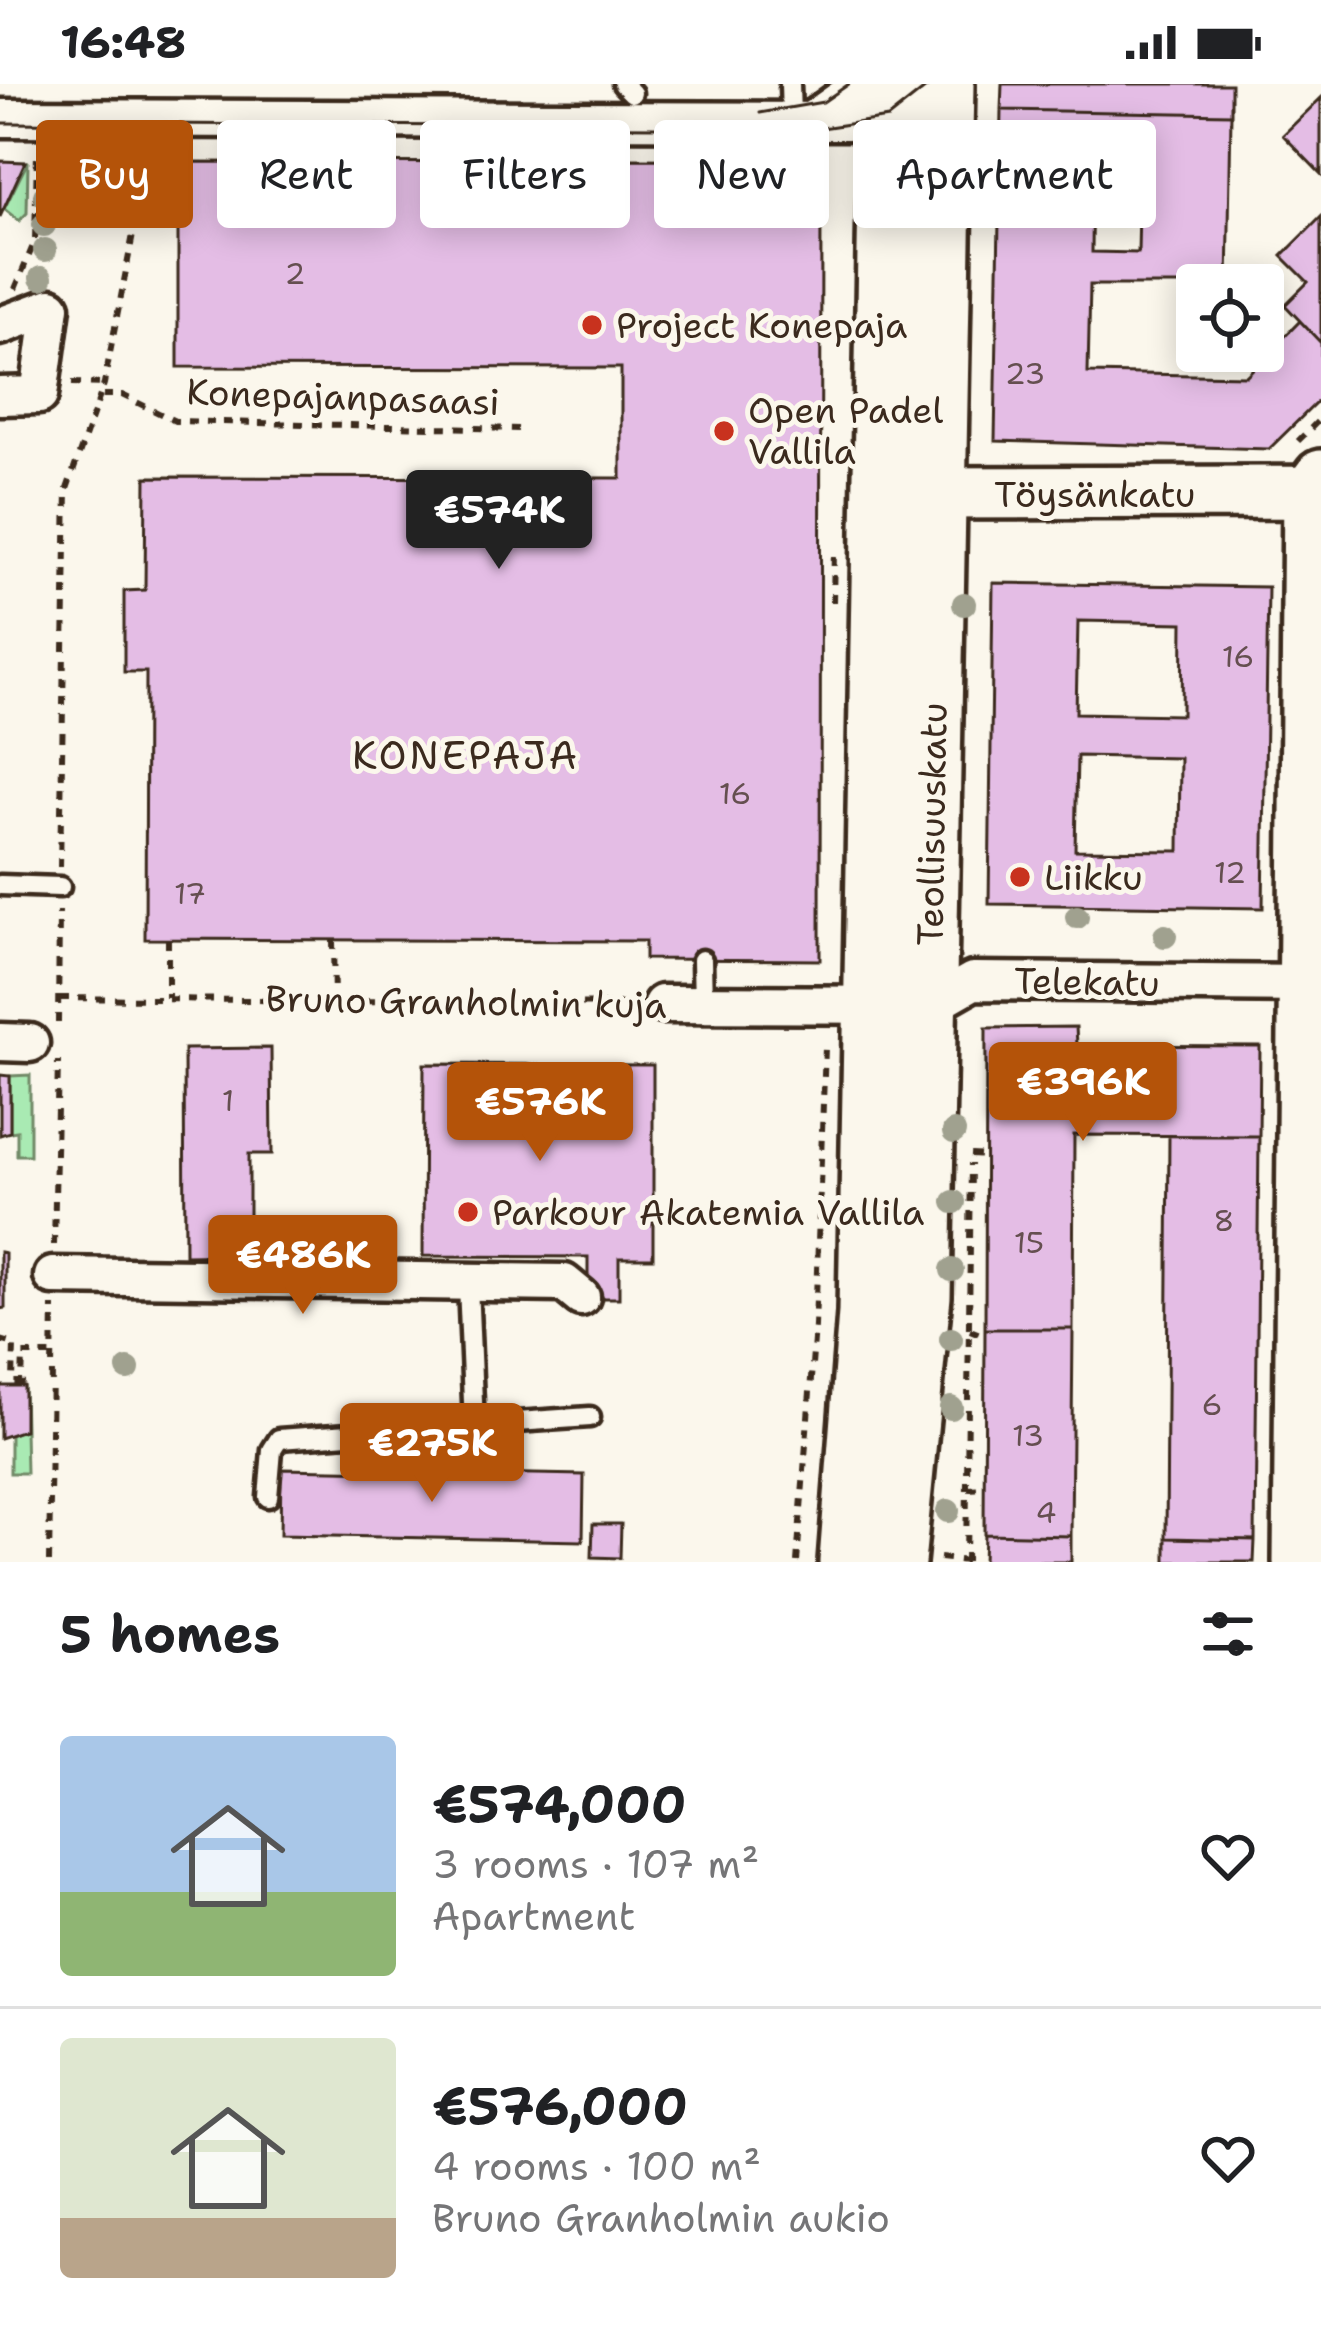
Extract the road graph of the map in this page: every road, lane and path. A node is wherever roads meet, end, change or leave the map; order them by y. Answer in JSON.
{"nodes":[{"id":1,"x":945,"y":84,"type":"edge"},
{"id":2,"x":892,"y":92,"type":"edge"},
{"id":3,"x":799,"y":107,"type":"edge"},
{"id":4,"x":0,"y":118,"type":"edge"},
{"id":5,"x":36,"y":175,"type":"edge"},
{"id":6,"x":133,"y":228,"type":"edge"},
{"id":7,"x":15,"y":291,"type":"dead end"},
{"id":8,"x":0,"y":326,"type":"edge"},
{"id":9,"x":101,"y":394,"type":"junction"},
{"id":10,"x":0,"y":396,"type":"edge"},
{"id":11,"x":518,"y":429,"type":"dead end"},
{"id":12,"x":1315,"y":484,"type":"edge"},
{"id":13,"x":881,"y":492,"type":"junction"},
{"id":14,"x":939,"y":494,"type":"junction"},
{"id":15,"x":0,"y":885,"type":"edge"},
{"id":16,"x":60,"y":886,"type":"junction"},
{"id":17,"x":167,"y":939,"type":"dead end"},
{"id":18,"x":333,"y":941,"type":"dead end"},
{"id":19,"x":702,"y":960,"type":"dead end"},
{"id":20,"x":873,"y":981,"type":"junction"},
{"id":21,"x":1307,"y":984,"type":"junction"},
{"id":22,"x":58,"y":998,"type":"junction"},
{"id":23,"x":168,"y":998,"type":"junction"},
{"id":24,"x":334,"y":1000,"type":"junction"},
{"id":25,"x":662,"y":1004,"type":"joint"},
{"id":26,"x":703,"y":1005,"type":"junction"},
{"id":27,"x":931,"y":1006,"type":"junction"},
{"id":28,"x":824,"y":1063,"type":"dead end"},
{"id":29,"x":971,"y":1154,"type":"dead end"},
{"id":30,"x":986,"y":1156,"type":"dead end"},
{"id":31,"x":53,"y":1276,"type":"junction"},
{"id":32,"x":468,"y":1285,"type":"junction"},
{"id":33,"x":581,"y":1297,"type":"dead end"},
{"id":34,"x":970,"y":1330,"type":"dead end"},
{"id":35,"x":985,"y":1336,"type":"dead end"},
{"id":36,"x":0,"y":1340,"type":"edge"},
{"id":37,"x":52,"y":1354,"type":"junction"},
{"id":38,"x":590,"y":1417,"type":"dead end"},
{"id":39,"x":474,"y":1425,"type":"junction"},
{"id":40,"x":984,"y":1488,"type":"dead end"},
{"id":41,"x":968,"y":1489,"type":"dead end"},
{"id":42,"x":268,"y":1497,"type":"dead end"},
{"id":43,"x":894,"y":1561,"type":"edge"},
{"id":44,"x":966,"y":1561,"type":"edge"},
{"id":45,"x":49,"y":1562,"type":"edge"},
{"id":46,"x":797,"y":1562,"type":"edge"},
{"id":47,"x":1299,"y":1562,"type":"edge"}],
"edges":[{"from":1,"to":14,"type":"main road","name":"Teollisuuskatu"},
{"from":2,"to":3,"type":"street"},
{"from":2,"to":13,"type":"main road"},
{"from":3,"to":4,"type":"street"},
{"from":5,"to":7,"type":"path"},
{"from":6,"to":9,"type":"path"},
{"from":8,"to":10,"type":"street"},
{"from":9,"to":11,"type":"path","name":"Konepajanpasaasi"},
{"from":9,"to":16,"type":"path"},
{"from":12,"to":14,"type":"street","name":"Töysänkatu"},
{"from":12,"to":21,"type":"street"},
{"from":13,"to":14,"type":"street","name":"Töysänkatu"},
{"from":13,"to":20,"type":"main road"},
{"from":14,"to":27,"type":"main road","name":"Teollisuuskatu"},
{"from":15,"to":16,"type":"lane"},
{"from":16,"to":22,"type":"path"},
{"from":17,"to":23,"type":"path"},
{"from":18,"to":24,"type":"path"},
{"from":19,"to":26,"type":"lane"},
{"from":20,"to":26,"type":"street","name":"Bruno Granholmin kuja"},
{"from":20,"to":27,"type":"street","name":"Telekatu"},
{"from":20,"to":43,"type":"main road"},
{"from":21,"to":27,"type":"street","name":"Telekatu"},
{"from":21,"to":47,"type":"street"},
{"from":22,"to":23,"type":"path","name":"Bruno Granholmin kuja"},
{"from":22,"to":31,"type":"path"},
{"from":23,"to":24,"type":"path","name":"Bruno Granholmin kuja"},
{"from":24,"to":25,"type":"path","name":"Bruno Granholmin kuja"},
{"from":25,"to":26,"type":"street","name":"Bruno Granholmin kuja"},
{"from":27,"to":43,"type":"main road","name":"Teollisuuskatu"},
{"from":28,"to":46,"type":"path"},
{"from":29,"to":30,"type":"path"},
{"from":31,"to":32,"type":"street"},
{"from":31,"to":37,"type":"path"},
{"from":32,"to":33,"type":"street"},
{"from":32,"to":39,"type":"lane"},
{"from":34,"to":35,"type":"path"},
{"from":36,"to":37,"type":"path"},
{"from":37,"to":45,"type":"path"},
{"from":38,"to":39,"type":"lane"},
{"from":39,"to":42,"type":"lane"},
{"from":40,"to":41,"type":"path"},
{"from":43,"to":44,"type":"path"}]}
